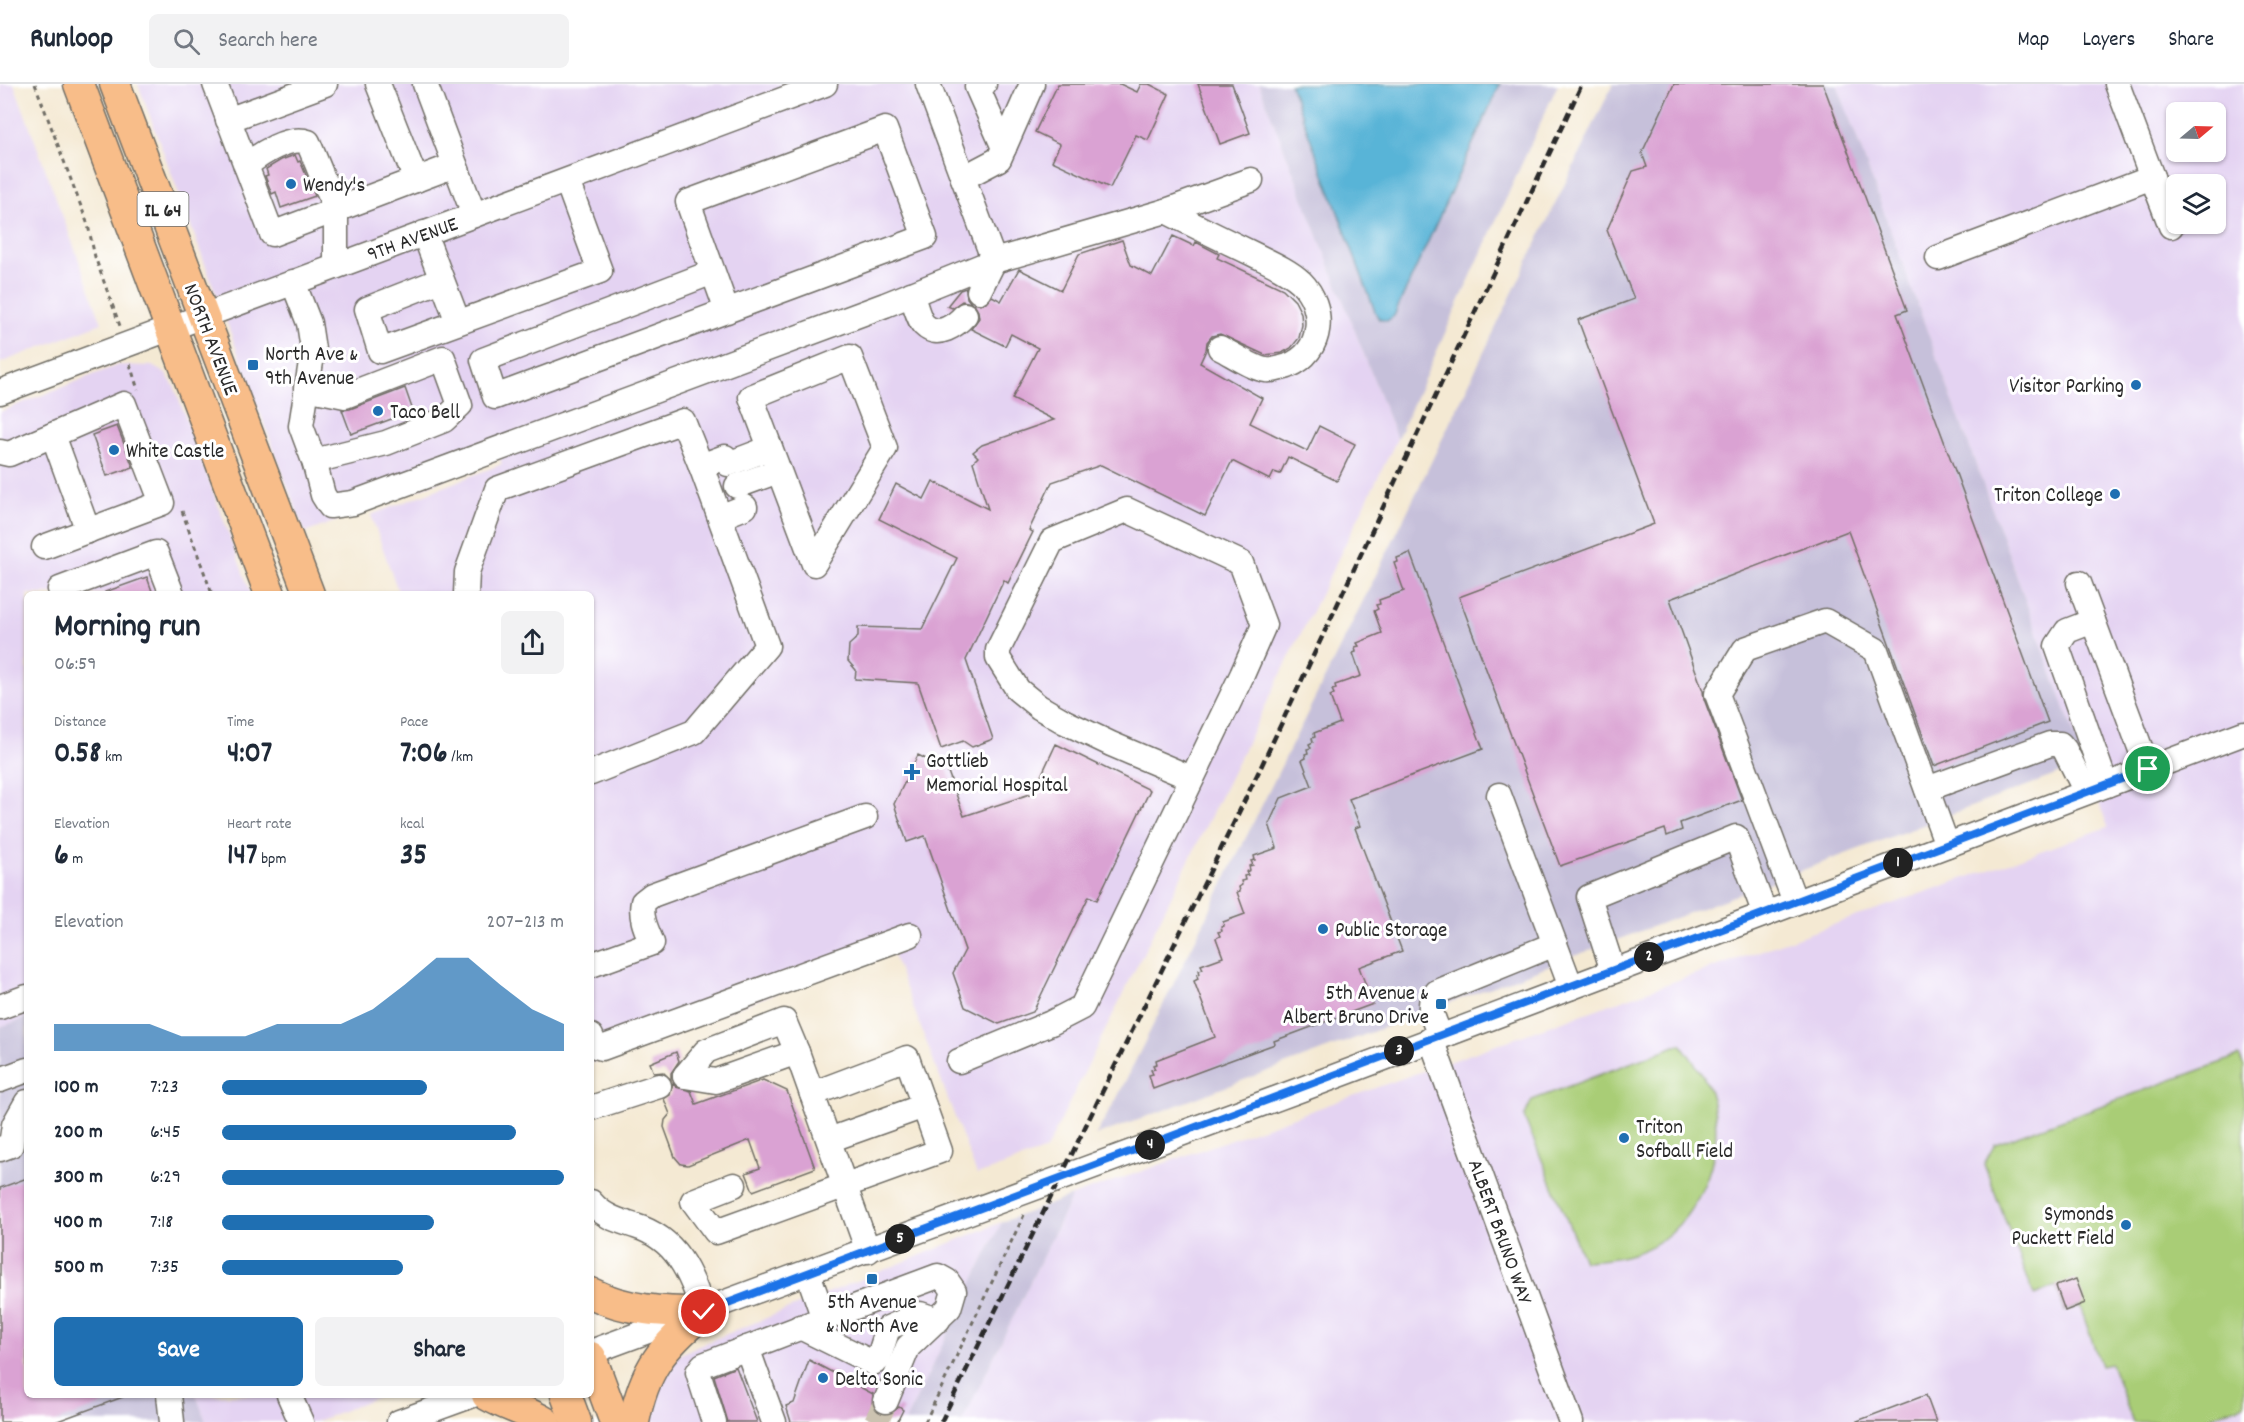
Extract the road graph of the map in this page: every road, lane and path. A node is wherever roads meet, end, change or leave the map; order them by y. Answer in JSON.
{"nodes":[{"id":1,"x":35,"y":84,"type":"edge"},
{"id":2,"x":79,"y":84,"type":"edge"},
{"id":3,"x":115,"y":84,"type":"edge"},
{"id":4,"x":215,"y":84,"type":"edge"},
{"id":5,"x":326,"y":84,"type":"edge"},
{"id":6,"x":378,"y":84,"type":"edge"},
{"id":7,"x":425,"y":84,"type":"edge"},
{"id":8,"x":928,"y":84,"type":"edge"},
{"id":9,"x":984,"y":84,"type":"edge"},
{"id":10,"x":1032,"y":84,"type":"edge"},
{"id":11,"x":2117,"y":84,"type":"edge"},
{"id":12,"x":816,"y":86,"type":"edge"},
{"id":13,"x":228,"y":120,"type":"junction"},
{"id":14,"x":1004,"y":148,"type":"junction"},
{"id":15,"x":455,"y":165,"type":"junction"},
{"id":16,"x":246,"y":166,"type":"junction"},
{"id":17,"x":2152,"y":177,"type":"junction"},
{"id":18,"x":963,"y":178,"type":"junction"},
{"id":19,"x":416,"y":180,"type":"junction"},
{"id":20,"x":1251,"y":180,"type":"dead end"},
{"id":21,"x":567,"y":181,"type":"junction"},
{"id":22,"x":336,"y":210,"type":"junction"},
{"id":23,"x":1166,"y":211,"type":"junction"},
{"id":24,"x":2166,"y":213,"type":"edge"},
{"id":25,"x":474,"y":215,"type":"junction"},
{"id":26,"x":424,"y":234,"type":"junction"},
{"id":27,"x":1938,"y":258,"type":"dead end"},
{"id":28,"x":994,"y":261,"type":"junction"},
{"id":29,"x":336,"y":266,"type":"junction"},
{"id":30,"x":713,"y":272,"type":"junction"},
{"id":31,"x":441,"y":280,"type":"junction"},
{"id":32,"x":293,"y":282,"type":"junction"},
{"id":33,"x":979,"y":291,"type":"dead end"},
{"id":34,"x":911,"y":294,"type":"junction"},
{"id":35,"x":727,"y":311,"type":"junction"},
{"id":36,"x":203,"y":315,"type":"junction"},
{"id":37,"x":965,"y":315,"type":"dead end"},
{"id":38,"x":117,"y":316,"type":"dead end"},
{"id":39,"x":458,"y":322,"type":"junction"},
{"id":40,"x":170,"y":328,"type":"junction"},
{"id":41,"x":1220,"y":348,"type":"dead end"},
{"id":42,"x":306,"y":388,"type":"junction"},
{"id":43,"x":0,"y":392,"type":"edge"},
{"id":44,"x":53,"y":435,"type":"junction"},
{"id":45,"x":770,"y":448,"type":"junction"},
{"id":46,"x":0,"y":452,"type":"edge"},
{"id":47,"x":314,"y":461,"type":"junction"},
{"id":48,"x":701,"y":466,"type":"junction"},
{"id":49,"x":778,"y":471,"type":"junction"},
{"id":50,"x":734,"y":478,"type":"junction"},
{"id":51,"x":720,"y":517,"type":"junction"},
{"id":52,"x":88,"y":531,"type":"junction"},
{"id":53,"x":44,"y":547,"type":"dead end"},
{"id":54,"x":2079,"y":583,"type":"dead end"},
{"id":55,"x":60,"y":590,"type":"dead end"},
{"id":56,"x":171,"y":591,"type":"edge"},
{"id":57,"x":269,"y":591,"type":"edge"},
{"id":58,"x":308,"y":591,"type":"edge"},
{"id":59,"x":466,"y":591,"type":"edge"},
{"id":60,"x":2093,"y":621,"type":"junction"},
{"id":61,"x":2244,"y":733,"type":"edge"},
{"id":62,"x":2148,"y":769,"type":"junction"},
{"id":63,"x":594,"y":771,"type":"edge"},
{"id":64,"x":1191,"y":778,"type":"junction"},
{"id":65,"x":1927,"y":789,"type":"junction"},
{"id":66,"x":2096,"y":789,"type":"junction"},
{"id":67,"x":1499,"y":795,"type":"dead end"},
{"id":68,"x":865,"y":817,"type":"dead end"},
{"id":69,"x":1947,"y":845,"type":"junction"},
{"id":70,"x":1795,"y":902,"type":"junction"},
{"id":71,"x":1765,"y":914,"type":"junction"},
{"id":72,"x":910,"y":935,"type":"dead end"},
{"id":73,"x":1555,"y":944,"type":"junction"},
{"id":74,"x":594,"y":964,"type":"edge"},
{"id":75,"x":1613,"y":971,"type":"junction"},
{"id":76,"x":1570,"y":987,"type":"junction"},
{"id":77,"x":24,"y":998,"type":"edge"},
{"id":78,"x":0,"y":1007,"type":"edge"},
{"id":79,"x":1436,"y":1038,"type":"junction"},
{"id":80,"x":594,"y":1044,"type":"edge"},
{"id":81,"x":797,"y":1052,"type":"dead end"},
{"id":82,"x":959,"y":1061,"type":"dead end"},
{"id":83,"x":24,"y":1071,"type":"edge"},
{"id":84,"x":0,"y":1080,"type":"edge"},
{"id":85,"x":659,"y":1086,"type":"dead end"},
{"id":86,"x":812,"y":1094,"type":"junction"},
{"id":87,"x":924,"y":1106,"type":"junction"},
{"id":88,"x":24,"y":1107,"type":"edge"},
{"id":89,"x":594,"y":1107,"type":"edge"},
{"id":90,"x":829,"y":1140,"type":"junction"},
{"id":91,"x":0,"y":1149,"type":"edge"},
{"id":92,"x":734,"y":1185,"type":"dead end"},
{"id":93,"x":845,"y":1187,"type":"junction"},
{"id":94,"x":1037,"y":1187,"type":"junction"},
{"id":95,"x":594,"y":1205,"type":"edge"},
{"id":96,"x":868,"y":1251,"type":"junction"},
{"id":97,"x":808,"y":1273,"type":"junction"},
{"id":98,"x":594,"y":1294,"type":"edge"},
{"id":99,"x":704,"y":1312,"type":"junction"},
{"id":100,"x":938,"y":1320,"type":"junction"},
{"id":101,"x":810,"y":1323,"type":"junction"},
{"id":102,"x":747,"y":1348,"type":"junction"},
{"id":103,"x":594,"y":1351,"type":"edge"},
{"id":104,"x":594,"y":1365,"type":"edge"},
{"id":105,"x":290,"y":1398,"type":"edge"},
{"id":106,"x":465,"y":1398,"type":"edge"},
{"id":107,"x":492,"y":1398,"type":"edge"},
{"id":108,"x":567,"y":1398,"type":"edge"},
{"id":109,"x":886,"y":1401,"type":"tunnel mouth"},
{"id":110,"x":301,"y":1422,"type":"edge"},
{"id":111,"x":399,"y":1422,"type":"edge"},
{"id":112,"x":545,"y":1422,"type":"edge"},
{"id":113,"x":576,"y":1422,"type":"edge"},
{"id":114,"x":615,"y":1422,"type":"edge"},
{"id":115,"x":634,"y":1422,"type":"edge"},
{"id":116,"x":714,"y":1422,"type":"edge"},
{"id":117,"x":774,"y":1422,"type":"edge"},
{"id":118,"x":925,"y":1422,"type":"edge"},
{"id":119,"x":1571,"y":1422,"type":"edge"}],
"edges":[{"from":1,"to":38,"type":"path"},
{"from":2,"to":40,"type":"main road","name":"NORTH AVENUE","number":"IL 64"},
{"from":3,"to":36,"type":"main road","name":"NORTH AVENUE","number":"IL 64"},
{"from":4,"to":13,"type":"street"},
{"from":5,"to":13,"type":"street"},
{"from":6,"to":19,"type":"street"},
{"from":7,"to":15,"type":"street"},
{"from":8,"to":18,"type":"street"},
{"from":9,"to":14,"type":"street"},
{"from":10,"to":14,"type":"street"},
{"from":11,"to":17,"type":"street"},
{"from":12,"to":21,"type":"street","name":"9TH AVENUE"},
{"from":13,"to":16,"type":"street"},
{"from":14,"to":18,"type":"street"},
{"from":15,"to":19,"type":"street"},
{"from":15,"to":25,"type":"street"},
{"from":16,"to":22,"type":"street"},
{"from":16,"to":22,"type":"street"},
{"from":17,"to":24,"type":"street"},
{"from":17,"to":27,"type":"street"},
{"from":18,"to":28,"type":"street"},
{"from":19,"to":22,"type":"street"},
{"from":20,"to":23,"type":"street"},
{"from":21,"to":25,"type":"street","name":"9TH AVENUE"},
{"from":21,"to":39,"type":"street"},
{"from":22,"to":29,"type":"street"},
{"from":23,"to":28,"type":"street"},
{"from":23,"to":41,"type":"street"},
{"from":25,"to":26,"type":"street","name":"9TH AVENUE"},
{"from":26,"to":29,"type":"street","name":"9TH AVENUE"},
{"from":26,"to":31,"type":"street"},
{"from":28,"to":33,"type":"street"},
{"from":28,"to":34,"type":"street"},
{"from":29,"to":32,"type":"street","name":"9TH AVENUE"},
{"from":30,"to":35,"type":"street"},
{"from":30,"to":35,"type":"street"},
{"from":30,"to":35,"type":"street"},
{"from":31,"to":39,"type":"street"},
{"from":31,"to":39,"type":"street"},
{"from":32,"to":36,"type":"street","name":"9TH AVENUE"},
{"from":32,"to":42,"type":"street"},
{"from":34,"to":37,"type":"street"},
{"from":34,"to":47,"type":"street"},
{"from":36,"to":40,"type":"street","name":"9TH AVENUE"},
{"from":36,"to":58,"type":"main road","name":"NORTH AVENUE","number":"IL 64"},
{"from":40,"to":43,"type":"street","name":"9TH AVENUE"},
{"from":40,"to":57,"type":"main road","name":"NORTH AVENUE","number":"IL 64"},
{"from":42,"to":47,"type":"street"},
{"from":42,"to":47,"type":"street"},
{"from":44,"to":46,"type":"street"},
{"from":44,"to":52,"type":"street"},
{"from":44,"to":52,"type":"street"},
{"from":45,"to":49,"type":"street"},
{"from":45,"to":49,"type":"street"},
{"from":45,"to":50,"type":"street"},
{"from":48,"to":50,"type":"street"},
{"from":48,"to":51,"type":"street"},
{"from":48,"to":59,"type":"street"},
{"from":49,"to":50,"type":"street"},
{"from":50,"to":51,"type":"street"},
{"from":51,"to":63,"type":"street"},
{"from":52,"to":53,"type":"street"},
{"from":54,"to":60,"type":"street"},
{"from":55,"to":56,"type":"street"},
{"from":60,"to":62,"type":"street"},
{"from":60,"to":66,"type":"street"},
{"from":61,"to":62,"type":"street"},
{"from":62,"to":66,"type":"street"},
{"from":64,"to":64,"type":"street"},
{"from":64,"to":82,"type":"street"},
{"from":65,"to":66,"type":"street"},
{"from":65,"to":69,"type":"street"},
{"from":65,"to":70,"type":"street"},
{"from":66,"to":69,"type":"street"},
{"from":67,"to":73,"type":"street"},
{"from":68,"to":74,"type":"street"},
{"from":69,"to":70,"type":"street"},
{"from":70,"to":71,"type":"street"},
{"from":71,"to":75,"type":"street"},
{"from":71,"to":75,"type":"street"},
{"from":72,"to":80,"type":"street"},
{"from":73,"to":76,"type":"street"},
{"from":73,"to":79,"type":"street","name":"ALBERT BRUNO WAY"},
{"from":75,"to":76,"type":"street"},
{"from":76,"to":79,"type":"street"},
{"from":77,"to":78,"type":"street"},
{"from":79,"to":94,"type":"street"},
{"from":79,"to":119,"type":"street","name":"ALBERT BRUNO WAY"},
{"from":81,"to":86,"type":"street"},
{"from":83,"to":84,"type":"street"},
{"from":85,"to":89,"type":"street"},
{"from":86,"to":87,"type":"street"},
{"from":86,"to":90,"type":"street"},
{"from":87,"to":90,"type":"street"},
{"from":87,"to":93,"type":"street"},
{"from":88,"to":91,"type":"street"},
{"from":90,"to":93,"type":"street"},
{"from":92,"to":93,"type":"street"},
{"from":93,"to":96,"type":"street"},
{"from":94,"to":96,"type":"street"},
{"from":94,"to":118,"type":"path"},
{"from":95,"to":99,"type":"street"},
{"from":96,"to":97,"type":"street"},
{"from":97,"to":99,"type":"street"},
{"from":97,"to":101,"type":"street"},
{"from":98,"to":99,"type":"main road"},
{"from":99,"to":103,"type":"street"},
{"from":99,"to":115,"type":"main road"},
{"from":100,"to":101,"type":"street"},
{"from":100,"to":101,"type":"street"},
{"from":100,"to":109,"type":"street"},
{"from":101,"to":102,"type":"street"},
{"from":102,"to":116,"type":"street"},
{"from":102,"to":117,"type":"street"},
{"from":104,"to":114,"type":"main road"},
{"from":105,"to":110,"type":"street"},
{"from":106,"to":111,"type":"street"},
{"from":107,"to":112,"type":"main road"},
{"from":108,"to":113,"type":"main road"}]}
